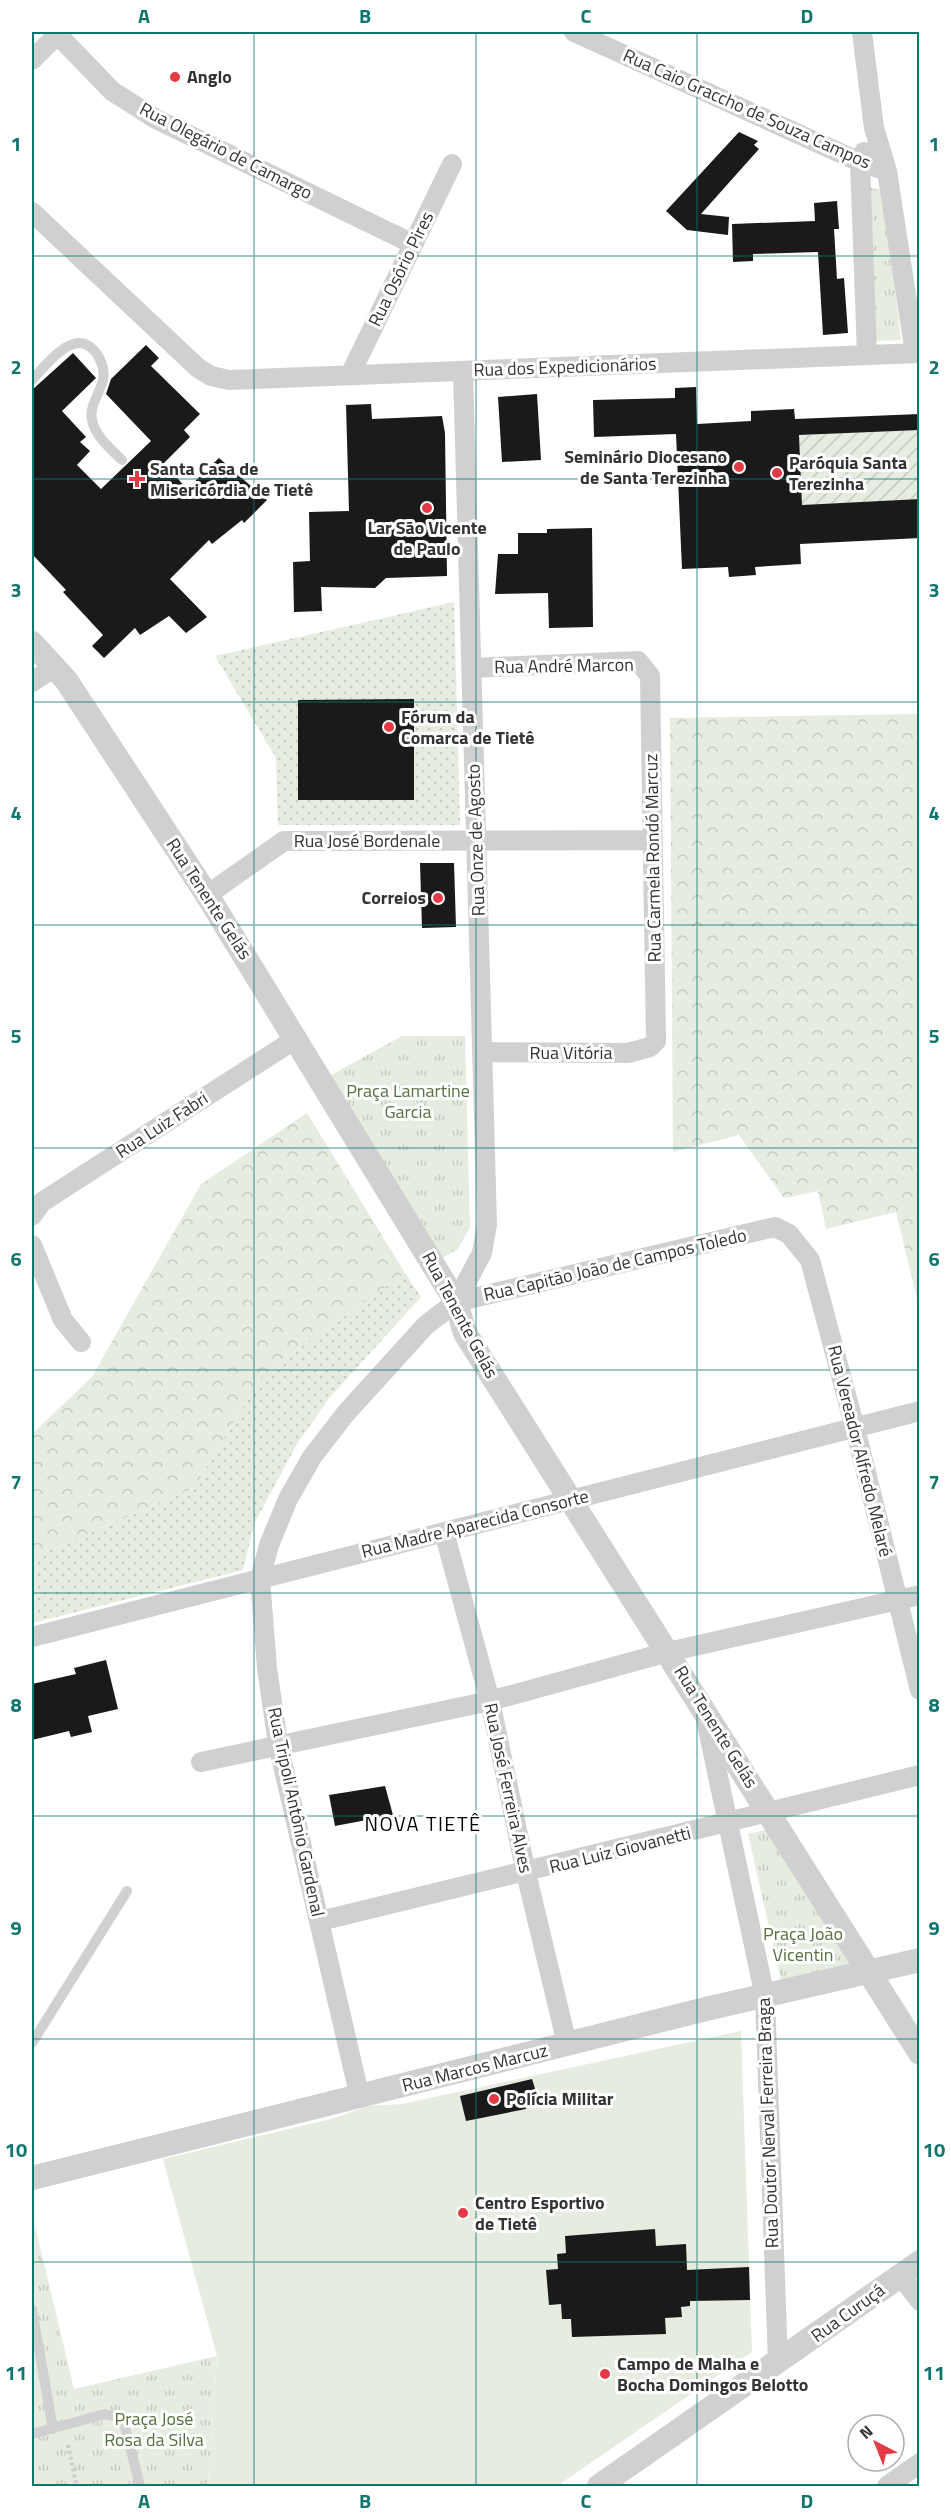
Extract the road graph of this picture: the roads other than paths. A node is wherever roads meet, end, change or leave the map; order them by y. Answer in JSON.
{"nodes":[{"id":1,"x":574,"y":32,"type":"edge"},
{"id":2,"x":862,"y":32,"type":"edge"},
{"id":3,"x":58,"y":33,"type":"edge"},
{"id":4,"x":32,"y":60,"type":"edge"},
{"id":5,"x":874,"y":129,"type":"junction"},
{"id":6,"x":860,"y":162,"type":"junction"},
{"id":7,"x":452,"y":164,"type":"dead end"},
{"id":8,"x":887,"y":171,"type":"junction"},
{"id":9,"x":32,"y":212,"type":"edge"},
{"id":10,"x":413,"y":244,"type":"junction"},
{"id":11,"x":917,"y":352,"type":"edge"},
{"id":12,"x":867,"y":355,"type":"junction"},
{"id":13,"x":463,"y":371,"type":"junction"},
{"id":14,"x":350,"y":375,"type":"junction"},
{"id":15,"x":32,"y":380,"type":"edge"},
{"id":16,"x":122,"y":460,"type":"dead end"},
{"id":17,"x":32,"y":643,"type":"edge"},
{"id":18,"x":54,"y":667,"type":"junction"},
{"id":19,"x":471,"y":668,"type":"junction"},
{"id":20,"x":650,"y":676,"type":"joint"},
{"id":21,"x":32,"y":682,"type":"edge"},
{"id":22,"x":476,"y":840,"type":"junction"},
{"id":23,"x":652,"y":840,"type":"junction"},
{"id":24,"x":207,"y":895,"type":"junction"},
{"id":25,"x":297,"y":1038,"type":"junction"},
{"id":26,"x":656,"y":1041,"type":"joint"},
{"id":27,"x":482,"y":1052,"type":"junction"},
{"id":28,"x":32,"y":1216,"type":"edge"},
{"id":29,"x":775,"y":1227,"type":"joint"},
{"id":30,"x":32,"y":1245,"type":"edge"},
{"id":31,"x":456,"y":1302,"type":"junction"},
{"id":32,"x":81,"y":1342,"type":"dead end"},
{"id":33,"x":920,"y":1411,"type":"edge"},
{"id":34,"x":855,"y":1428,"type":"junction"},
{"id":35,"x":568,"y":1500,"type":"junction"},
{"id":36,"x":444,"y":1532,"type":"junction"},
{"id":37,"x":260,"y":1579,"type":"junction"},
{"id":38,"x":920,"y":1595,"type":"edge"},
{"id":39,"x":898,"y":1600,"type":"junction"},
{"id":40,"x":32,"y":1637,"type":"edge"},
{"id":41,"x":668,"y":1652,"type":"junction"},
{"id":42,"x":920,"y":1690,"type":"edge"},
{"id":43,"x":490,"y":1701,"type":"junction"},
{"id":44,"x":703,"y":1709,"type":"junction"},
{"id":45,"x":278,"y":1744,"type":"junction"},
{"id":46,"x":201,"y":1762,"type":"dead end"},
{"id":47,"x":920,"y":1775,"type":"edge"},
{"id":48,"x":769,"y":1812,"type":"junction"},
{"id":49,"x":728,"y":1823,"type":"junction"},
{"id":50,"x":526,"y":1873,"type":"junction"},
{"id":51,"x":126,"y":1891,"type":"dead end"},
{"id":52,"x":320,"y":1921,"type":"junction"},
{"id":53,"x":920,"y":1959,"type":"edge"},
{"id":54,"x":868,"y":1971,"type":"junction"},
{"id":55,"x":765,"y":1997,"type":"junction"},
{"id":56,"x":32,"y":2043,"type":"edge"},
{"id":57,"x":567,"y":2044,"type":"junction"},
{"id":58,"x":920,"y":2053,"type":"edge"},
{"id":59,"x":360,"y":2098,"type":"junction"},
{"id":60,"x":32,"y":2178,"type":"edge"},
{"id":61,"x":910,"y":2269,"type":"edge"},
{"id":62,"x":920,"y":2301,"type":"edge"},
{"id":63,"x":32,"y":2309,"type":"edge"},
{"id":64,"x":778,"y":2363,"type":"junction"},
{"id":65,"x":53,"y":2428,"type":"junction"},
{"id":66,"x":32,"y":2434,"type":"edge"},
{"id":67,"x":920,"y":2463,"type":"edge"},
{"id":68,"x":140,"y":2487,"type":"edge"},
{"id":69,"x":599,"y":2487,"type":"edge"},
{"id":70,"x":887,"y":2487,"type":"edge"}],
"edges":[{"from":1,"to":6,"type":"street","name":"Rua Caio Graccho de Souza Campos"},
{"from":2,"to":5,"type":"street"},
{"from":3,"to":4,"type":"street"},
{"from":3,"to":10,"type":"street","name":"Rua Olegário de Camargo"},
{"from":5,"to":6,"type":"street"},
{"from":5,"to":8,"type":"street"},
{"from":6,"to":8,"type":"street","name":"Rua Caio Graccho de Souza Campos"},
{"from":6,"to":12,"type":"street"},
{"from":7,"to":10,"type":"street","name":"Rua Osório Pires"},
{"from":8,"to":11,"type":"street"},
{"from":9,"to":14,"type":"street","name":"Rua dos Expedicionários"},
{"from":10,"to":14,"type":"street","name":"Rua Osório Pires"},
{"from":11,"to":12,"type":"street","name":"Rua dos Expedicionários"},
{"from":12,"to":13,"type":"street","name":"Rua dos Expedicionários"},
{"from":13,"to":14,"type":"street","name":"Rua dos Expedicionários"},
{"from":13,"to":19,"type":"street","name":"Rua Onze de Agosto"},
{"from":15,"to":16,"type":"lane"},
{"from":17,"to":18,"type":"street","name":"Rua Tenente Gelás"},
{"from":18,"to":21,"type":"street"},
{"from":18,"to":24,"type":"street","name":"Rua Tenente Gelás"},
{"from":19,"to":20,"type":"street","name":"Rua André Marcon"},
{"from":19,"to":22,"type":"street","name":"Rua Onze de Agosto"},
{"from":20,"to":23,"type":"street","name":"Rua Carmela Rondó Marcuz"},
{"from":22,"to":23,"type":"street","name":"Rua José Bordenale"},
{"from":22,"to":24,"type":"street","name":"Rua José Bordenale"},
{"from":22,"to":27,"type":"street","name":"Rua Onze de Agosto"},
{"from":23,"to":26,"type":"street","name":"Rua Carmela Rondó Marcuz"},
{"from":24,"to":25,"type":"street","name":"Rua Tenente Gelás"},
{"from":25,"to":28,"type":"street","name":"Rua Luiz Fabri"},
{"from":25,"to":31,"type":"street","name":"Rua Tenente Gelás"},
{"from":26,"to":27,"type":"street","name":"Rua Vitória"},
{"from":27,"to":31,"type":"street","name":"Rua Onze de Agosto"},
{"from":29,"to":31,"type":"street","name":"Rua Capitão João de Campos Toledo"},
{"from":29,"to":34,"type":"street","name":"Rua Vereador Alfredo Melaré"},
{"from":30,"to":32,"type":"street"},
{"from":31,"to":35,"type":"street","name":"Rua Tenente Gelás"},
{"from":31,"to":37,"type":"street","name":"Rua Tripoli Antônio Gardenal"},
{"from":33,"to":34,"type":"street","name":"Rua Madre Aparecida Consorte"},
{"from":34,"to":35,"type":"street","name":"Rua Madre Aparecida Consorte"},
{"from":34,"to":39,"type":"street","name":"Rua Vereador Alfredo Melaré"},
{"from":35,"to":36,"type":"street","name":"Rua Madre Aparecida Consorte"},
{"from":35,"to":41,"type":"street","name":"Rua Tenente Gelás"},
{"from":36,"to":37,"type":"street","name":"Rua Madre Aparecida Consorte"},
{"from":36,"to":43,"type":"street","name":"Rua José Ferreira Alves"},
{"from":37,"to":40,"type":"street","name":"Rua Madre Aparecida Consorte"},
{"from":37,"to":45,"type":"street","name":"Rua Tripoli Antônio Gardenal"},
{"from":38,"to":39,"type":"street"},
{"from":39,"to":41,"type":"street"},
{"from":39,"to":42,"type":"street","name":"Rua Vereador Alfredo Melaré"},
{"from":41,"to":43,"type":"street"},
{"from":41,"to":44,"type":"street","name":"Rua Tenente Gelás"},
{"from":43,"to":45,"type":"street"},
{"from":43,"to":50,"type":"street","name":"Rua José Ferreira Alves"},
{"from":44,"to":48,"type":"street","name":"Rua Tenente Gelás"},
{"from":44,"to":49,"type":"street","name":"Rua Doutor Nerval Ferreira Braga"},
{"from":45,"to":46,"type":"street"},
{"from":45,"to":52,"type":"street","name":"Rua Tripoli Antônio Gardenal"},
{"from":47,"to":48,"type":"street","name":"Rua Luiz Giovanetti"},
{"from":48,"to":49,"type":"street","name":"Rua Luiz Giovanetti"},
{"from":48,"to":54,"type":"street","name":"Rua Tenente Gelás"},
{"from":49,"to":50,"type":"street","name":"Rua Luiz Giovanetti"},
{"from":49,"to":55,"type":"street","name":"Rua Doutor Nerval Ferreira Braga"},
{"from":50,"to":52,"type":"street","name":"Rua Luiz Giovanetti"},
{"from":50,"to":57,"type":"street","name":"Rua José Ferreira Alves"},
{"from":51,"to":56,"type":"lane"},
{"from":52,"to":59,"type":"street","name":"Rua Tripoli Antônio Gardenal"},
{"from":53,"to":54,"type":"street","name":"Rua Marcos Marcuz"},
{"from":54,"to":55,"type":"street","name":"Rua Marcos Marcuz"},
{"from":54,"to":58,"type":"street","name":"Rua Tenente Gelás"},
{"from":55,"to":57,"type":"street","name":"Rua Marcos Marcuz"},
{"from":55,"to":64,"type":"street","name":"Rua Doutor Nerval Ferreira Braga"},
{"from":57,"to":59,"type":"street","name":"Rua Marcos Marcuz"},
{"from":59,"to":60,"type":"street","name":"Rua Marcos Marcuz"},
{"from":61,"to":62,"type":"street"},
{"from":61,"to":64,"type":"street","name":"Rua Curuçá"},
{"from":63,"to":65,"type":"lane"},
{"from":64,"to":69,"type":"street","name":"Rua Curuçá"},
{"from":65,"to":66,"type":"lane"},
{"from":65,"to":68,"type":"lane"},
{"from":67,"to":70,"type":"street"}]}
